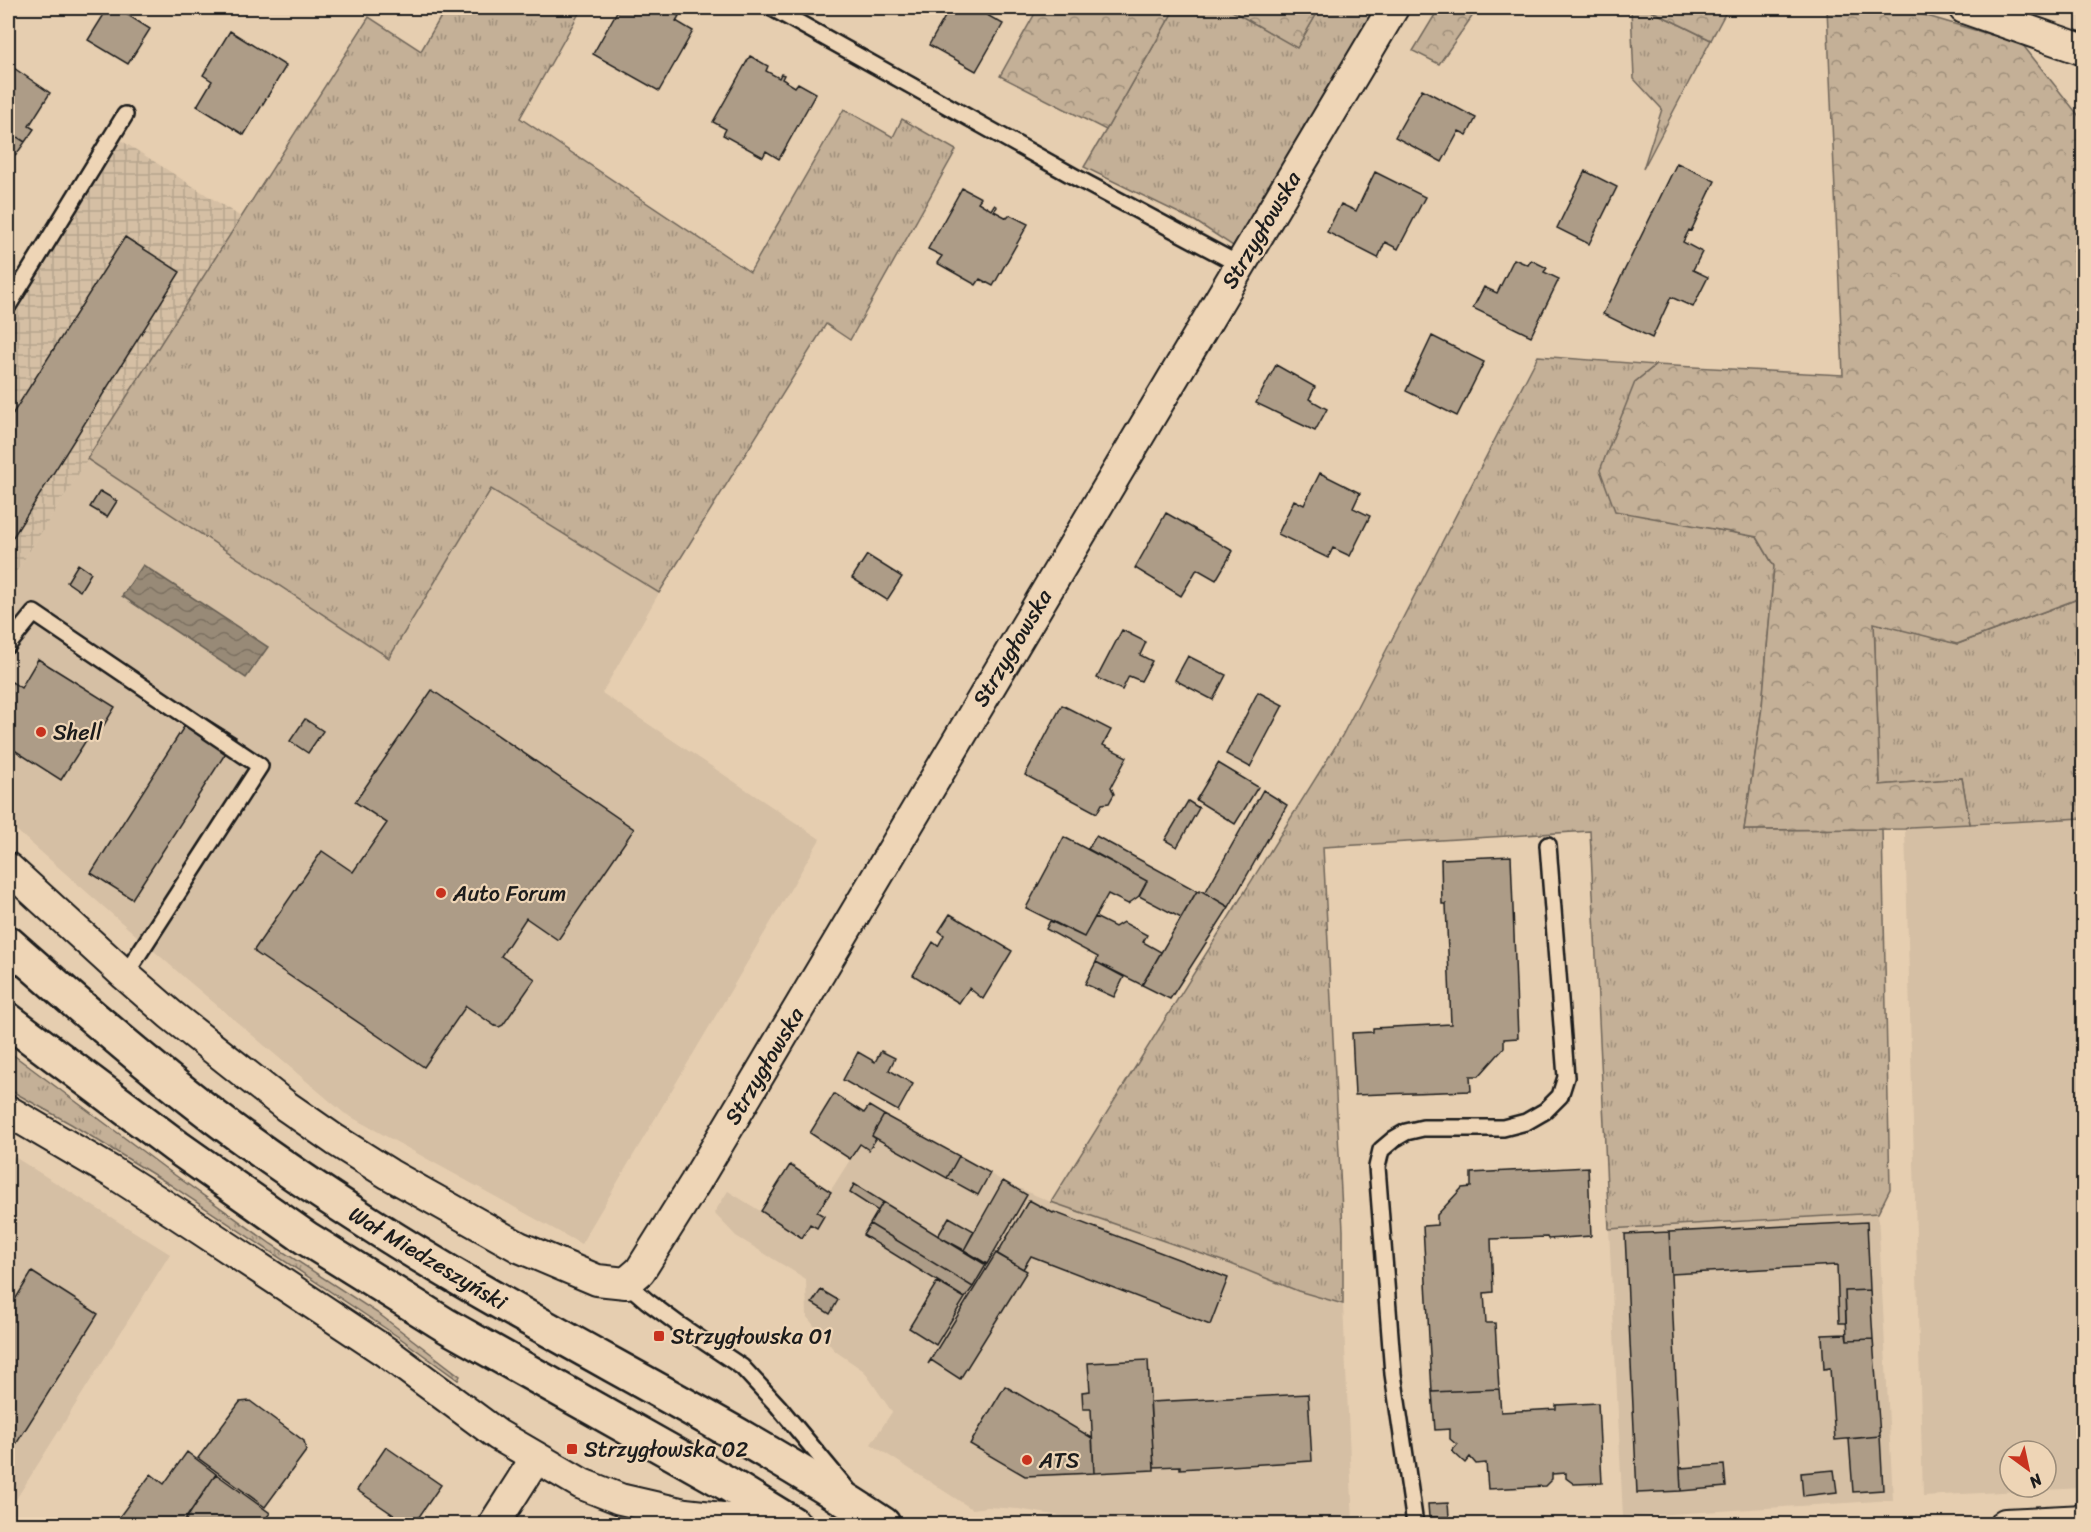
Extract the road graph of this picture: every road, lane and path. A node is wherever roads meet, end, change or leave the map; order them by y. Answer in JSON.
{"nodes":[{"id":1,"x":772,"y":8,"type":"edge"},
{"id":2,"x":1393,"y":8,"type":"edge"},
{"id":3,"x":1964,"y":8,"type":"edge"},
{"id":4,"x":2084,"y":50,"type":"edge"},
{"id":5,"x":125,"y":115,"type":"dead end"},
{"id":6,"x":1240,"y":265,"type":"junction"},
{"id":7,"x":8,"y":306,"type":"edge"},
{"id":8,"x":8,"y":645,"type":"edge"},
{"id":9,"x":1548,"y":845,"type":"dead end"},
{"id":10,"x":8,"y":868,"type":"edge"},
{"id":11,"x":8,"y":943,"type":"edge"},
{"id":12,"x":125,"y":975,"type":"junction"},
{"id":13,"x":8,"y":1020,"type":"edge"},
{"id":14,"x":8,"y":1111,"type":"edge"},
{"id":15,"x":626,"y":1283,"type":"junction"},
{"id":16,"x":536,"y":1458,"type":"junction"},
{"id":17,"x":874,"y":1519,"type":"edge"},
{"id":18,"x":2084,"y":1520,"type":"edge"},
{"id":19,"x":494,"y":1524,"type":"edge"},
{"id":20,"x":777,"y":1524,"type":"edge"},
{"id":21,"x":793,"y":1524,"type":"edge"},
{"id":22,"x":1415,"y":1524,"type":"edge"},
{"id":23,"x":2005,"y":1524,"type":"edge"}],
"edges":[{"from":1,"to":6,"type":"lane"},
{"from":2,"to":6,"type":"street","name":"Strzygłowska"},
{"from":3,"to":4,"type":"street"},
{"from":5,"to":7,"type":"lane"},
{"from":6,"to":15,"type":"street","name":"Strzygłowska"},
{"from":8,"to":12,"type":"lane"},
{"from":9,"to":22,"type":"lane"},
{"from":10,"to":12,"type":"street"},
{"from":11,"to":17,"type":"main road","name":"Wał Miedzeszyński"},
{"from":12,"to":15,"type":"street"},
{"from":13,"to":21,"type":"main road","name":"Wał Miedzeszyński"},
{"from":14,"to":16,"type":"street"},
{"from":15,"to":17,"type":"lane"},
{"from":16,"to":19,"type":"street"},
{"from":16,"to":20,"type":"street"},
{"from":18,"to":23,"type":"street"}]}
